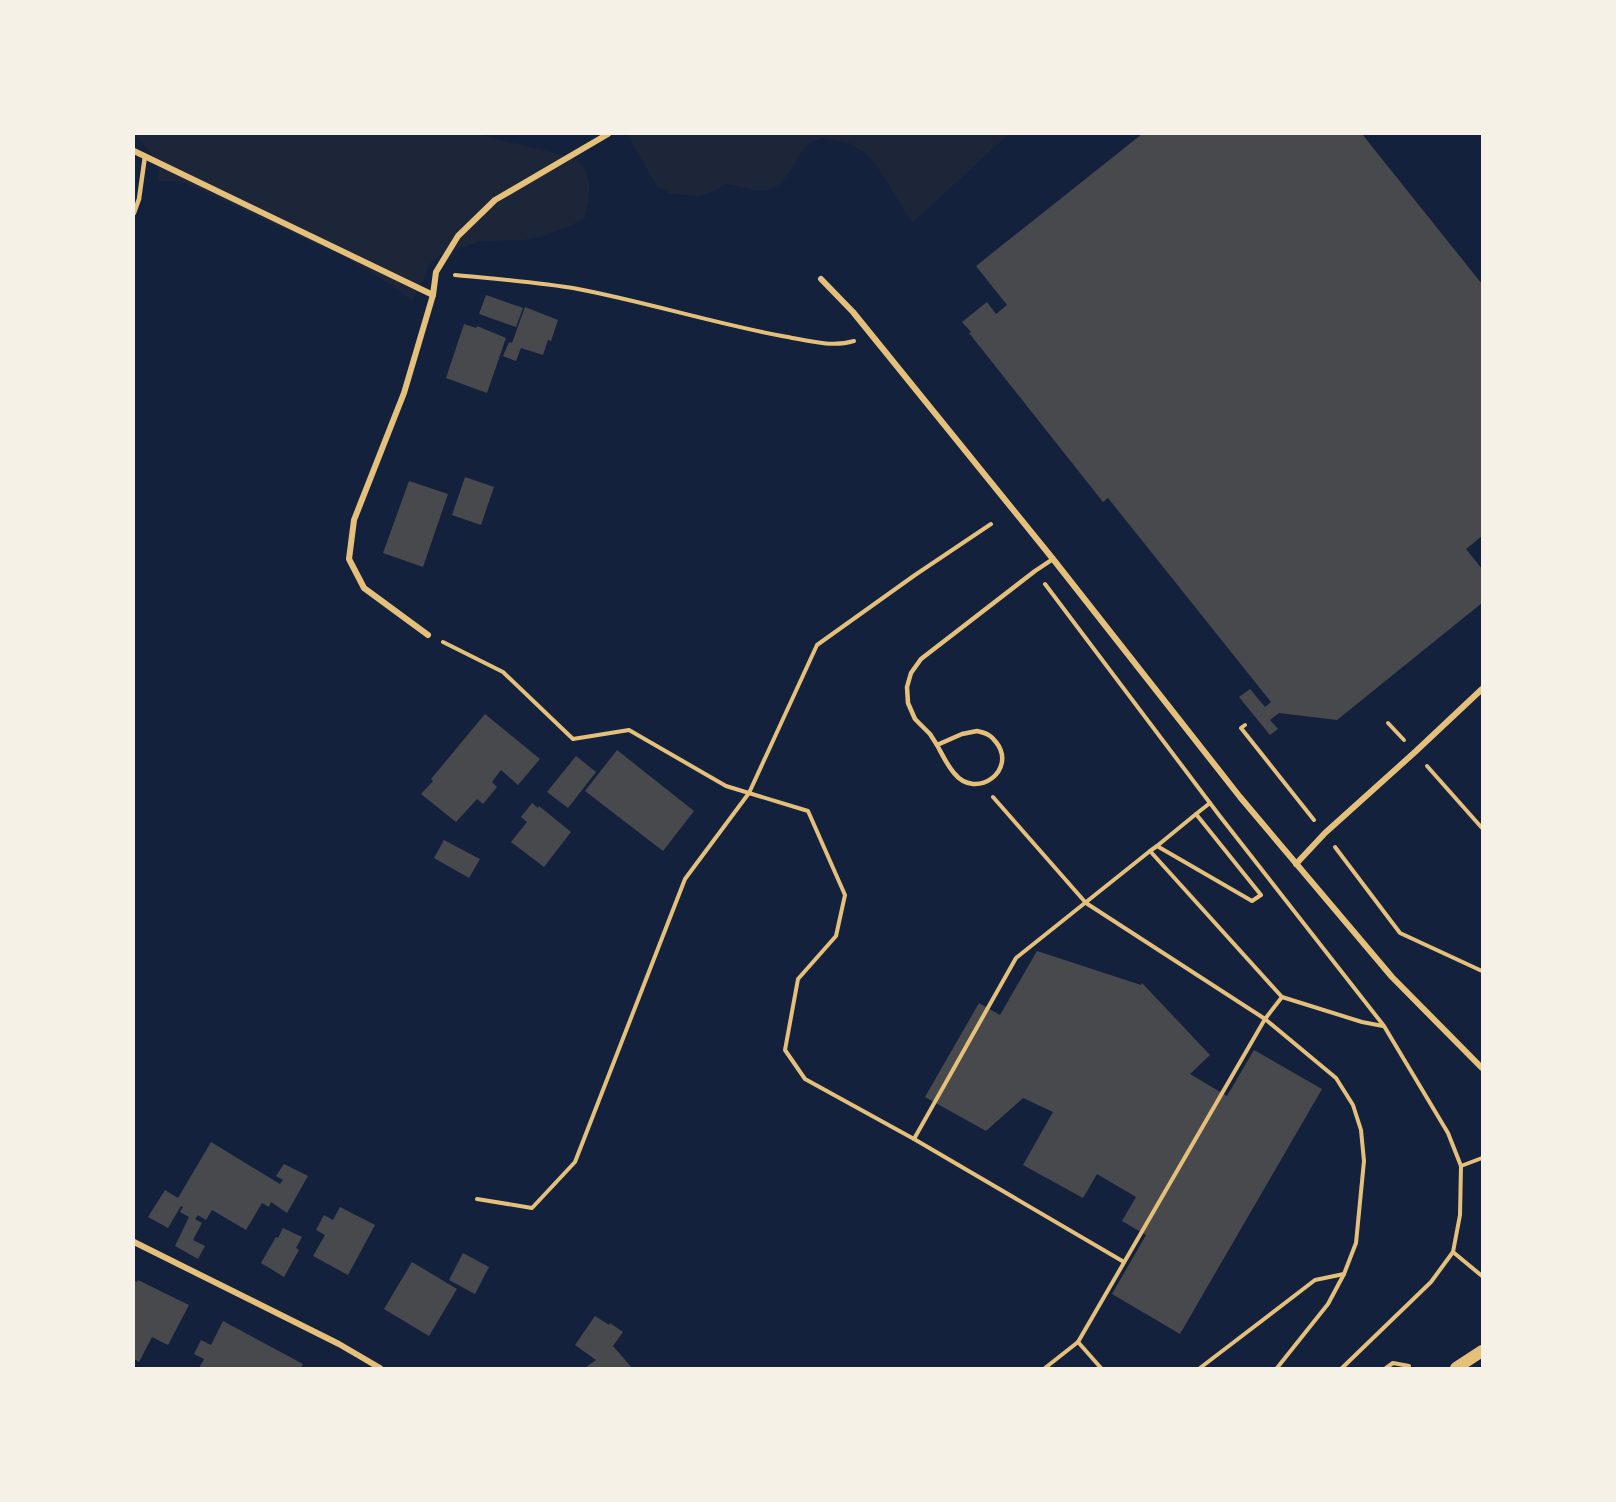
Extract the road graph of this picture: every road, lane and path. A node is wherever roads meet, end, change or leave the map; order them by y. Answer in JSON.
{"nodes":[{"id":1,"x":608,"y":134,"type":"edge"},
{"id":2,"x":134,"y":151,"type":"edge"},
{"id":3,"x":144,"y":156,"type":"junction"},
{"id":4,"x":134,"y":213,"type":"edge"},
{"id":5,"x":436,"y":272,"type":"junction"},
{"id":6,"x":821,"y":279,"type":"dead end"},
{"id":7,"x":433,"y":295,"type":"junction"},
{"id":8,"x":869,"y":331,"type":"junction"},
{"id":9,"x":991,"y":524,"type":"dead end"},
{"id":10,"x":1053,"y":559,"type":"junction"},
{"id":11,"x":1035,"y":571,"type":"junction"},
{"id":12,"x":429,"y":635,"type":"joint"},
{"id":13,"x":1482,"y":689,"type":"edge"},
{"id":14,"x":1388,"y":723,"type":"dead end"},
{"id":15,"x":1245,"y":725,"type":"dead end"},
{"id":16,"x":937,"y":745,"type":"junction"},
{"id":17,"x":1415,"y":752,"type":"junction"},
{"id":18,"x":982,"y":784,"type":"junction"},
{"id":19,"x":749,"y":793,"type":"junction"},
{"id":20,"x":1210,"y":803,"type":"junction"},
{"id":21,"x":1196,"y":814,"type":"junction"},
{"id":22,"x":1482,"y":828,"type":"edge"},
{"id":23,"x":1325,"y":833,"type":"junction"},
{"id":24,"x":1157,"y":846,"type":"junction"},
{"id":25,"x":1150,"y":851,"type":"junction"},
{"id":26,"x":1296,"y":864,"type":"junction"},
{"id":27,"x":1086,"y":903,"type":"junction"},
{"id":28,"x":1482,"y":971,"type":"edge"},
{"id":29,"x":1282,"y":997,"type":"junction"},
{"id":30,"x":1265,"y":1018,"type":"junction"},
{"id":31,"x":1384,"y":1026,"type":"junction"},
{"id":32,"x":1482,"y":1068,"type":"edge"},
{"id":33,"x":914,"y":1139,"type":"junction"},
{"id":34,"x":1482,"y":1158,"type":"edge"},
{"id":35,"x":1461,"y":1167,"type":"junction"},
{"id":36,"x":477,"y":1198,"type":"dead end"},
{"id":37,"x":134,"y":1242,"type":"edge"},
{"id":38,"x":1453,"y":1252,"type":"junction"},
{"id":39,"x":1124,"y":1262,"type":"junction"},
{"id":40,"x":1344,"y":1274,"type":"junction"},
{"id":41,"x":1482,"y":1276,"type":"edge"},
{"id":42,"x":1482,"y":1339,"type":"edge"},
{"id":43,"x":1078,"y":1342,"type":"junction"},
{"id":44,"x":1482,"y":1351,"type":"edge"},
{"id":45,"x":1461,"y":1365,"type":"edge"},
{"id":46,"x":380,"y":1368,"type":"edge"},
{"id":47,"x":1045,"y":1368,"type":"edge"},
{"id":48,"x":1101,"y":1368,"type":"edge"},
{"id":49,"x":1200,"y":1368,"type":"edge"},
{"id":50,"x":1277,"y":1368,"type":"edge"},
{"id":51,"x":1342,"y":1368,"type":"edge"},
{"id":52,"x":1386,"y":1368,"type":"edge"},
{"id":53,"x":1407,"y":1368,"type":"edge"}],
"edges":[{"from":1,"to":5,"type":"street"},
{"from":2,"to":3,"type":"street"},
{"from":3,"to":4,"type":"lane"},
{"from":3,"to":7,"type":"street"},
{"from":5,"to":7,"type":"street"},
{"from":5,"to":8,"type":"path"},
{"from":6,"to":8,"type":"street"},
{"from":7,"to":12,"type":"street"},
{"from":8,"to":10,"type":"street"},
{"from":9,"to":19,"type":"path"},
{"from":10,"to":11,"type":"lane"},
{"from":10,"to":26,"type":"street"},
{"from":11,"to":16,"type":"lane"},
{"from":11,"to":20,"type":"path"},
{"from":12,"to":19,"type":"path"},
{"from":13,"to":17,"type":"street"},
{"from":14,"to":17,"type":"path"},
{"from":15,"to":23,"type":"path"},
{"from":16,"to":18,"type":"lane"},
{"from":16,"to":18,"type":"lane"},
{"from":17,"to":22,"type":"path"},
{"from":17,"to":23,"type":"street"},
{"from":18,"to":27,"type":"path"},
{"from":19,"to":33,"type":"path"},
{"from":19,"to":36,"type":"path"},
{"from":20,"to":21,"type":"path"},
{"from":20,"to":31,"type":"path"},
{"from":21,"to":24,"type":"path"},
{"from":21,"to":24,"type":"path"},
{"from":23,"to":26,"type":"street"},
{"from":23,"to":28,"type":"path"},
{"from":24,"to":25,"type":"path"},
{"from":25,"to":27,"type":"path"},
{"from":25,"to":29,"type":"path"},
{"from":26,"to":32,"type":"street"},
{"from":27,"to":30,"type":"path"},
{"from":27,"to":33,"type":"path"},
{"from":29,"to":30,"type":"path"},
{"from":29,"to":31,"type":"path"},
{"from":30,"to":39,"type":"path"},
{"from":30,"to":40,"type":"path"},
{"from":31,"to":35,"type":"path"},
{"from":33,"to":39,"type":"path"},
{"from":34,"to":35,"type":"path"},
{"from":35,"to":38,"type":"path"},
{"from":37,"to":46,"type":"street"},
{"from":38,"to":41,"type":"path"},
{"from":38,"to":51,"type":"path"},
{"from":39,"to":43,"type":"path"},
{"from":40,"to":49,"type":"path"},
{"from":40,"to":50,"type":"path"},
{"from":42,"to":45,"type":"main road"},
{"from":43,"to":47,"type":"path"},
{"from":43,"to":48,"type":"path"},
{"from":44,"to":45,"type":"main road"},
{"from":52,"to":53,"type":"path"}]}
